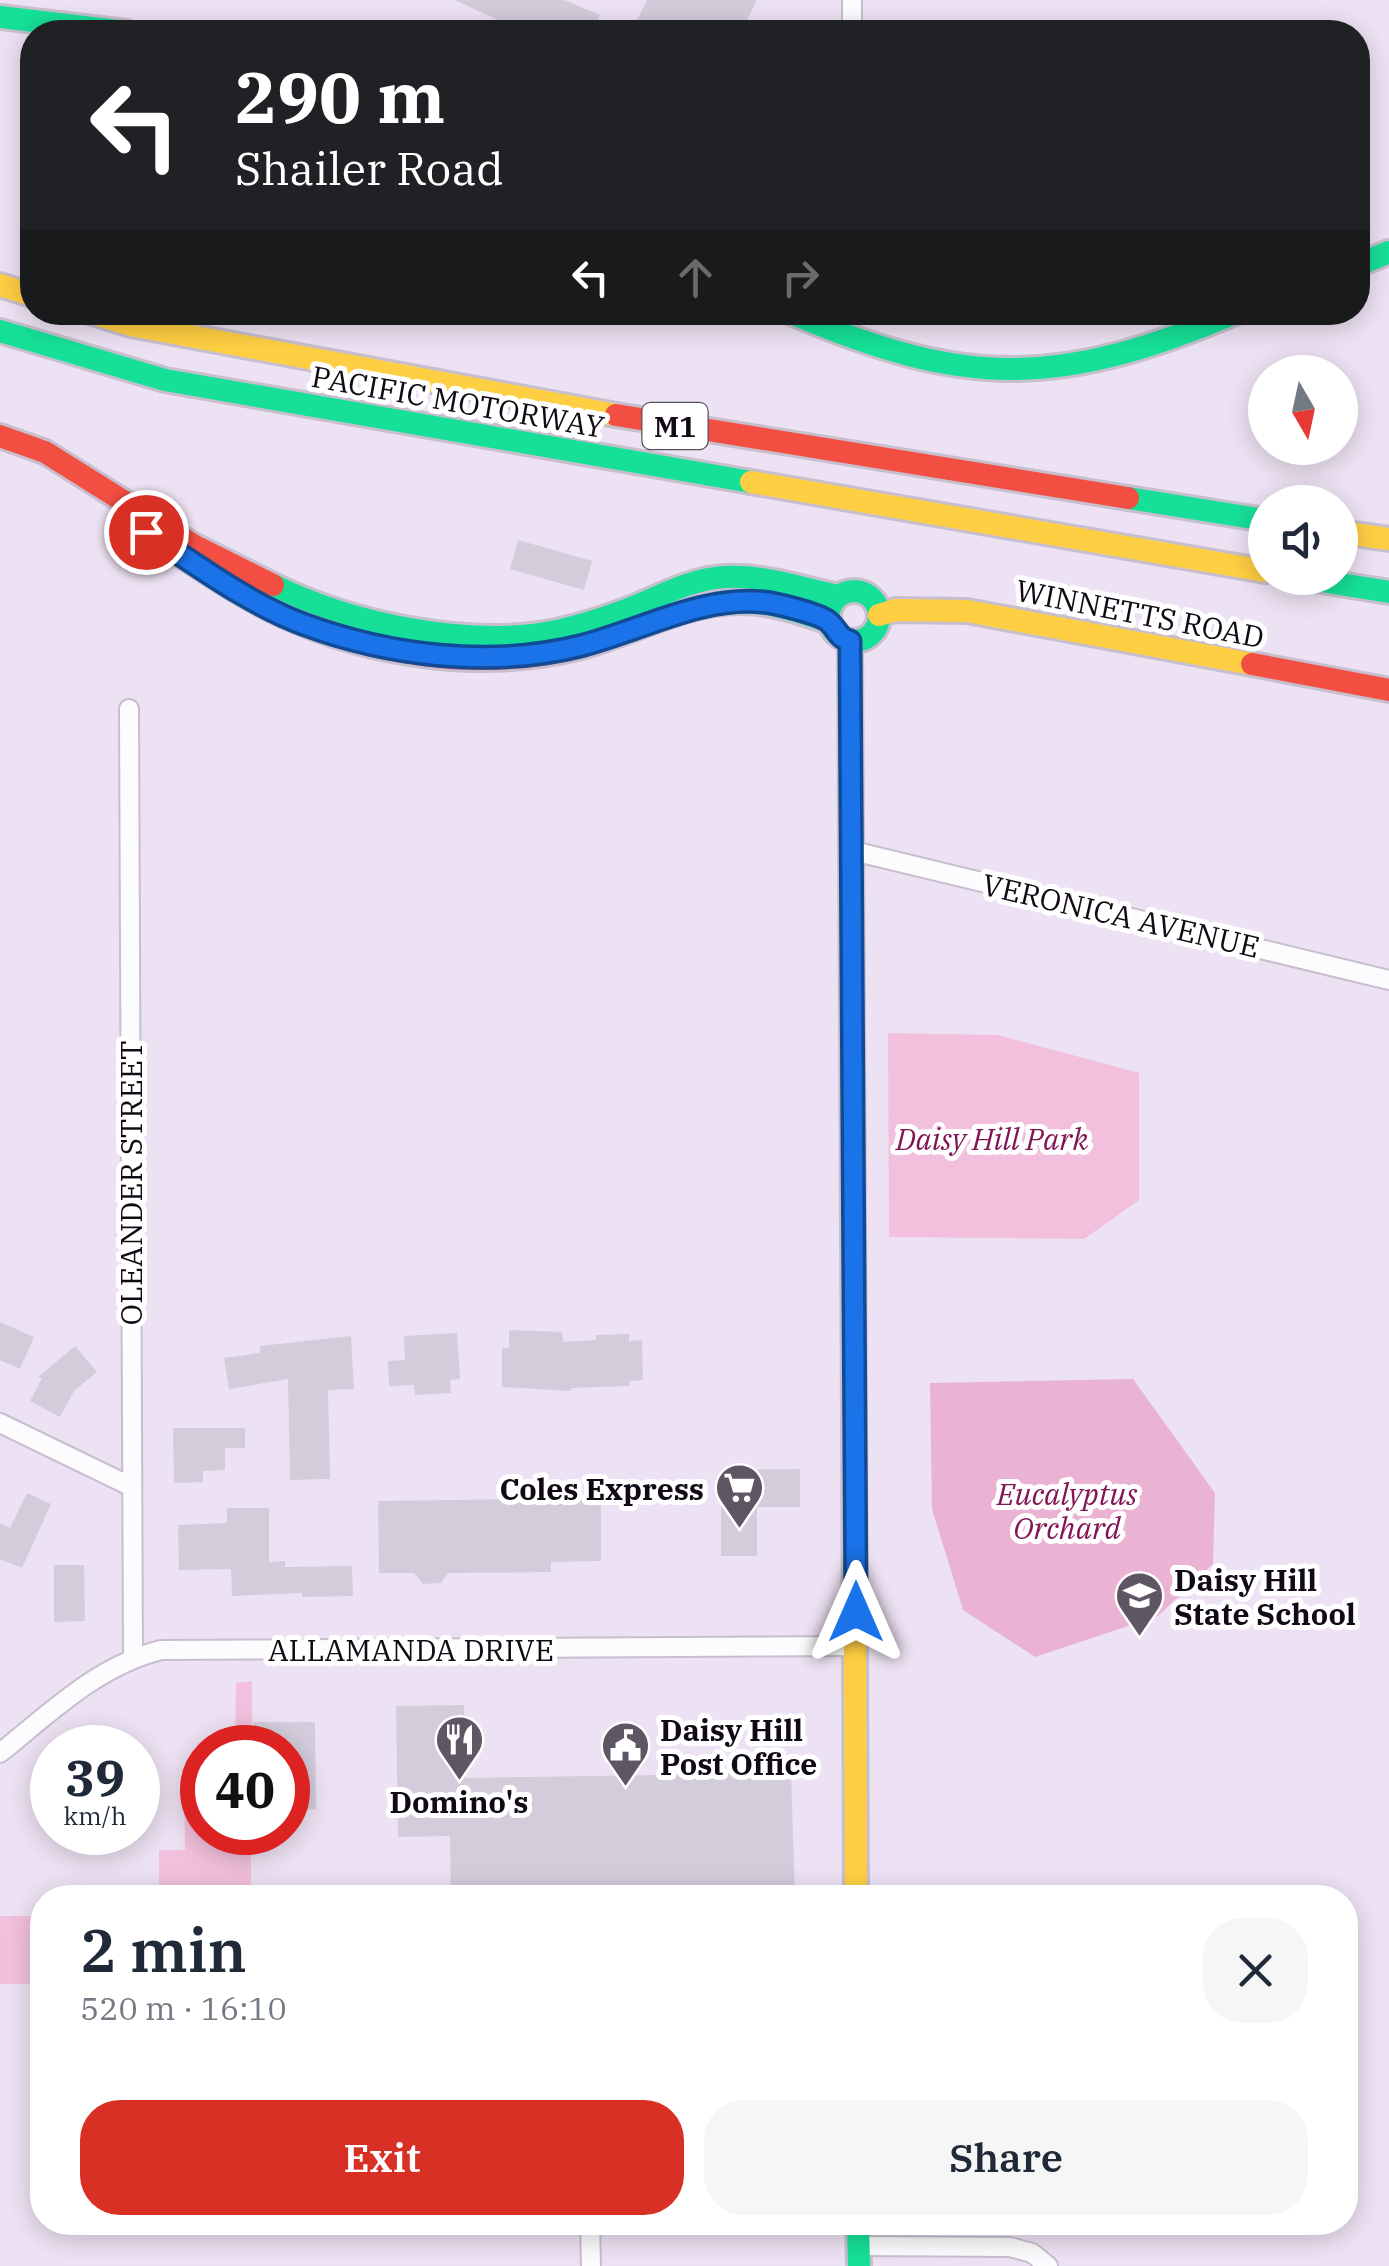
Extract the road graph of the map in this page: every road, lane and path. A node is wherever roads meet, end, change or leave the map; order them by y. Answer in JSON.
{"nodes":[{"id":1,"x":0,"y":17,"type":"edge"},
{"id":2,"x":25,"y":20,"type":"edge"},
{"id":3,"x":128,"y":325,"type":"edge"},
{"id":4,"x":844,"y":325,"type":"edge"},
{"id":5,"x":1205,"y":325,"type":"edge"},
{"id":6,"x":0,"y":331,"type":"edge"},
{"id":7,"x":0,"y":437,"type":"edge"},
{"id":8,"x":1248,"y":517,"type":"edge"},
{"id":9,"x":1358,"y":535,"type":"edge"},
{"id":10,"x":1389,"y":539,"type":"edge"},
{"id":11,"x":1248,"y":568,"type":"edge"},
{"id":12,"x":1358,"y":587,"type":"edge"},
{"id":13,"x":1389,"y":592,"type":"edge"},
{"id":14,"x":838,"y":596,"type":"junction"},
{"id":15,"x":880,"y":614,"type":"junction"},
{"id":16,"x":829,"y":622,"type":"junction"},
{"id":17,"x":850,"y":641,"type":"junction"},
{"id":18,"x":1389,"y":690,"type":"edge"},
{"id":19,"x":129,"y":708,"type":"dead end"},
{"id":20,"x":853,"y":852,"type":"junction"},
{"id":21,"x":1389,"y":980,"type":"edge"},
{"id":22,"x":0,"y":1423,"type":"edge"},
{"id":23,"x":130,"y":1486,"type":"junction"},
{"id":24,"x":856,"y":1646,"type":"junction"},
{"id":25,"x":134,"y":1657,"type":"junction"},
{"id":26,"x":0,"y":1753,"type":"edge"},
{"id":27,"x":856,"y":1885,"type":"edge"},
{"id":28,"x":590,"y":2235,"type":"edge"},
{"id":29,"x":859,"y":2245,"type":"edge"},
{"id":30,"x":591,"y":2266,"type":"edge"},
{"id":31,"x":1048,"y":2266,"type":"edge"}],
"edges":[{"from":1,"to":2,"type":"main road"},
{"from":3,"to":8,"type":"main road","name":"PACIFIC MOTORWAY","number":"M1"},
{"from":4,"to":5,"type":"main road"},
{"from":6,"to":11,"type":"main road","name":"PACIFIC MOTORWAY","number":"M1"},
{"from":7,"to":14,"type":"main road"},
{"from":7,"to":16,"type":"main road"},
{"from":9,"to":10,"type":"main road"},
{"from":12,"to":13,"type":"main road"},
{"from":14,"to":15,"type":"main road"},
{"from":14,"to":16,"type":"main road"},
{"from":15,"to":17,"type":"main road"},
{"from":15,"to":18,"type":"main road","name":"WINNETTS ROAD"},
{"from":16,"to":17,"type":"main road"},
{"from":17,"to":20,"type":"main road"},
{"from":19,"to":23,"type":"street","name":"OLEANDER STREET"},
{"from":20,"to":21,"type":"street","name":"VERONICA AVENUE"},
{"from":20,"to":24,"type":"main road"},
{"from":22,"to":23,"type":"street"},
{"from":23,"to":25,"type":"street","name":"OLEANDER STREET"},
{"from":24,"to":25,"type":"street","name":"ALLAMANDA DRIVE"},
{"from":24,"to":27,"type":"main road"},
{"from":25,"to":26,"type":"street","name":"ALLAMANDA DRIVE"},
{"from":28,"to":30,"type":"street"},
{"from":29,"to":31,"type":"street"}]}
